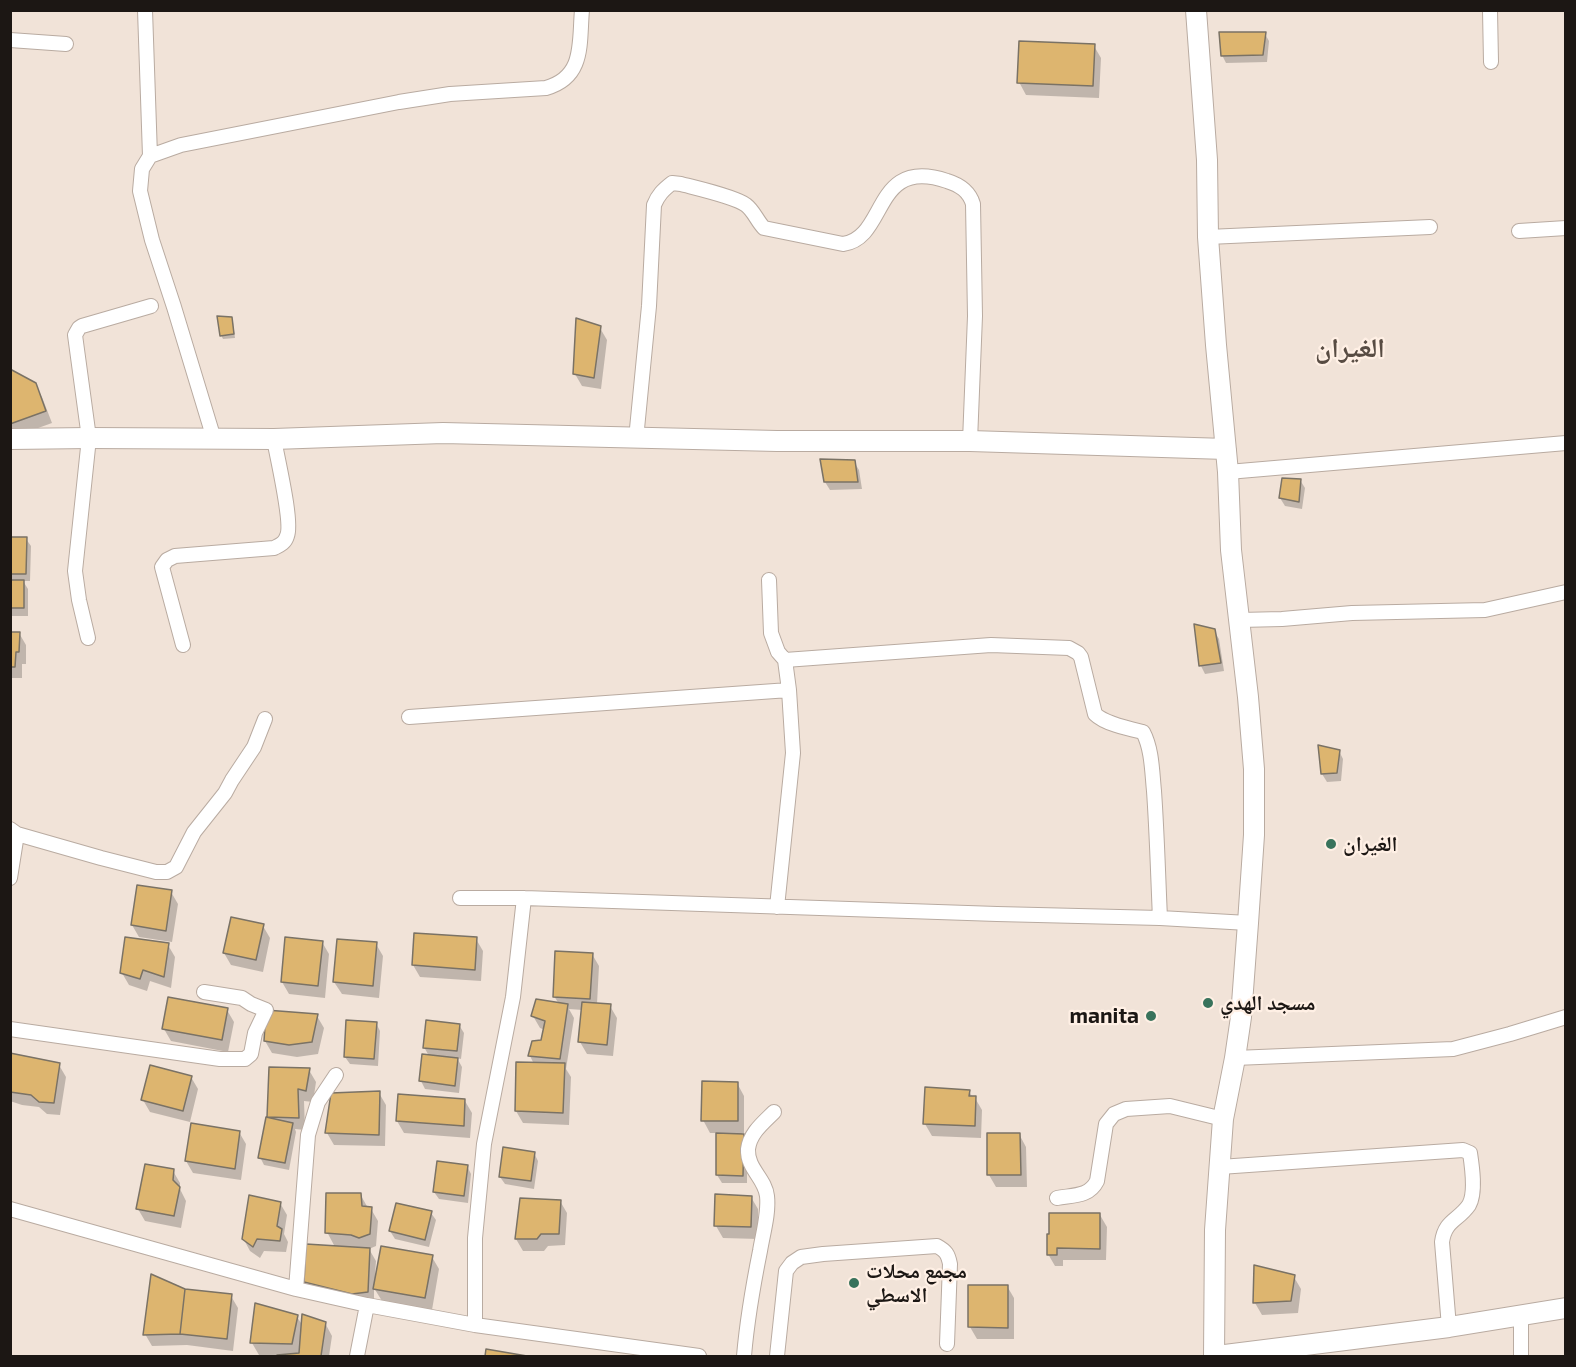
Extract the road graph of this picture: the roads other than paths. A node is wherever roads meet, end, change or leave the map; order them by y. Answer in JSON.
{"nodes":[{"id":1,"x":145,"y":10,"type":"edge"},
{"id":2,"x":582,"y":10,"type":"edge"},
{"id":3,"x":1196,"y":10,"type":"edge"},
{"id":4,"x":1490,"y":10,"type":"edge"},
{"id":5,"x":10,"y":39,"type":"edge"},
{"id":6,"x":66,"y":44,"type":"dead end"},
{"id":7,"x":1491,"y":62,"type":"dead end"},
{"id":8,"x":150,"y":156,"type":"junction"},
{"id":9,"x":1430,"y":227,"type":"dead end"},
{"id":10,"x":1566,"y":228,"type":"edge"},
{"id":11,"x":1519,"y":231,"type":"dead end"},
{"id":12,"x":1208,"y":237,"type":"junction"},
{"id":13,"x":151,"y":306,"type":"dead end"},
{"id":14,"x":89,"y":438,"type":"junction"},
{"id":15,"x":10,"y":439,"type":"edge"},
{"id":16,"x":214,"y":439,"type":"junction"},
{"id":17,"x":274,"y":439,"type":"junction"},
{"id":18,"x":636,"y":439,"type":"junction"},
{"id":19,"x":970,"y":441,"type":"junction"},
{"id":20,"x":1566,"y":443,"type":"edge"},
{"id":21,"x":1226,"y":449,"type":"junction"},
{"id":22,"x":1228,"y":472,"type":"junction"},
{"id":23,"x":769,"y":580,"type":"dead end"},
{"id":24,"x":1566,"y":592,"type":"edge"},
{"id":25,"x":1240,"y":620,"type":"junction"},
{"id":26,"x":88,"y":638,"type":"dead end"},
{"id":27,"x":183,"y":645,"type":"dead end"},
{"id":28,"x":784,"y":660,"type":"junction"},
{"id":29,"x":789,"y":690,"type":"junction"},
{"id":30,"x":409,"y":717,"type":"dead end"},
{"id":31,"x":265,"y":719,"type":"dead end"},
{"id":32,"x":14,"y":831,"type":"edge"},
{"id":33,"x":10,"y":878,"type":"edge"},
{"id":34,"x":460,"y":898,"type":"dead end"},
{"id":35,"x":524,"y":898,"type":"junction"},
{"id":36,"x":777,"y":907,"type":"junction"},
{"id":37,"x":1160,"y":918,"type":"junction"},
{"id":38,"x":1248,"y":923,"type":"junction"},
{"id":39,"x":204,"y":992,"type":"dead end"},
{"id":40,"x":1566,"y":1017,"type":"edge"},
{"id":41,"x":10,"y":1029,"type":"edge"},
{"id":42,"x":1235,"y":1058,"type":"junction"},
{"id":43,"x":336,"y":1075,"type":"dead end"},
{"id":44,"x":774,"y":1112,"type":"dead end"},
{"id":45,"x":1223,"y":1119,"type":"junction"},
{"id":46,"x":1220,"y":1167,"type":"junction"},
{"id":47,"x":1057,"y":1198,"type":"dead end"},
{"id":48,"x":10,"y":1209,"type":"edge"},
{"id":49,"x":296,"y":1289,"type":"junction"},
{"id":50,"x":367,"y":1305,"type":"junction"},
{"id":51,"x":1566,"y":1308,"type":"edge"},
{"id":52,"x":1521,"y":1316,"type":"junction"},
{"id":53,"x":475,"y":1325,"type":"junction"},
{"id":54,"x":1449,"y":1327,"type":"junction"},
{"id":55,"x":947,"y":1344,"type":"dead end"},
{"id":56,"x":357,"y":1356,"type":"edge"},
{"id":57,"x":699,"y":1356,"type":"edge"},
{"id":58,"x":744,"y":1356,"type":"edge"},
{"id":59,"x":777,"y":1356,"type":"edge"},
{"id":60,"x":1215,"y":1356,"type":"edge"},
{"id":61,"x":1521,"y":1356,"type":"edge"}],
"edges":[{"from":1,"to":8,"type":"street"},
{"from":2,"to":8,"type":"street"},
{"from":3,"to":12,"type":"street"},
{"from":4,"to":7,"type":"street"},
{"from":5,"to":6,"type":"street"},
{"from":8,"to":16,"type":"street"},
{"from":9,"to":12,"type":"street"},
{"from":10,"to":11,"type":"street"},
{"from":12,"to":21,"type":"street"},
{"from":13,"to":14,"type":"street"},
{"from":14,"to":15,"type":"street"},
{"from":14,"to":16,"type":"street"},
{"from":14,"to":26,"type":"street"},
{"from":16,"to":17,"type":"street"},
{"from":17,"to":18,"type":"street"},
{"from":17,"to":27,"type":"street"},
{"from":18,"to":19,"type":"street"},
{"from":18,"to":19,"type":"street"},
{"from":19,"to":21,"type":"street"},
{"from":20,"to":22,"type":"street"},
{"from":21,"to":22,"type":"street"},
{"from":22,"to":25,"type":"street"},
{"from":23,"to":28,"type":"street"},
{"from":24,"to":25,"type":"street"},
{"from":25,"to":38,"type":"street"},
{"from":28,"to":29,"type":"street"},
{"from":28,"to":37,"type":"street"},
{"from":29,"to":30,"type":"street"},
{"from":29,"to":36,"type":"street"},
{"from":31,"to":32,"type":"street"},
{"from":32,"to":33,"type":"street"},
{"from":34,"to":35,"type":"street"},
{"from":35,"to":36,"type":"street"},
{"from":35,"to":53,"type":"street"},
{"from":36,"to":37,"type":"street"},
{"from":37,"to":38,"type":"street"},
{"from":38,"to":42,"type":"street"},
{"from":39,"to":41,"type":"street"},
{"from":40,"to":42,"type":"street"},
{"from":42,"to":45,"type":"street"},
{"from":43,"to":49,"type":"street"},
{"from":44,"to":58,"type":"street"},
{"from":45,"to":46,"type":"street"},
{"from":45,"to":47,"type":"street"},
{"from":46,"to":54,"type":"street"},
{"from":46,"to":60,"type":"street"},
{"from":48,"to":49,"type":"street"},
{"from":49,"to":50,"type":"street"},
{"from":50,"to":53,"type":"street"},
{"from":50,"to":56,"type":"street"},
{"from":51,"to":52,"type":"street"},
{"from":52,"to":54,"type":"street"},
{"from":52,"to":61,"type":"street"},
{"from":53,"to":57,"type":"street"},
{"from":54,"to":60,"type":"street"},
{"from":55,"to":59,"type":"street"}]}
